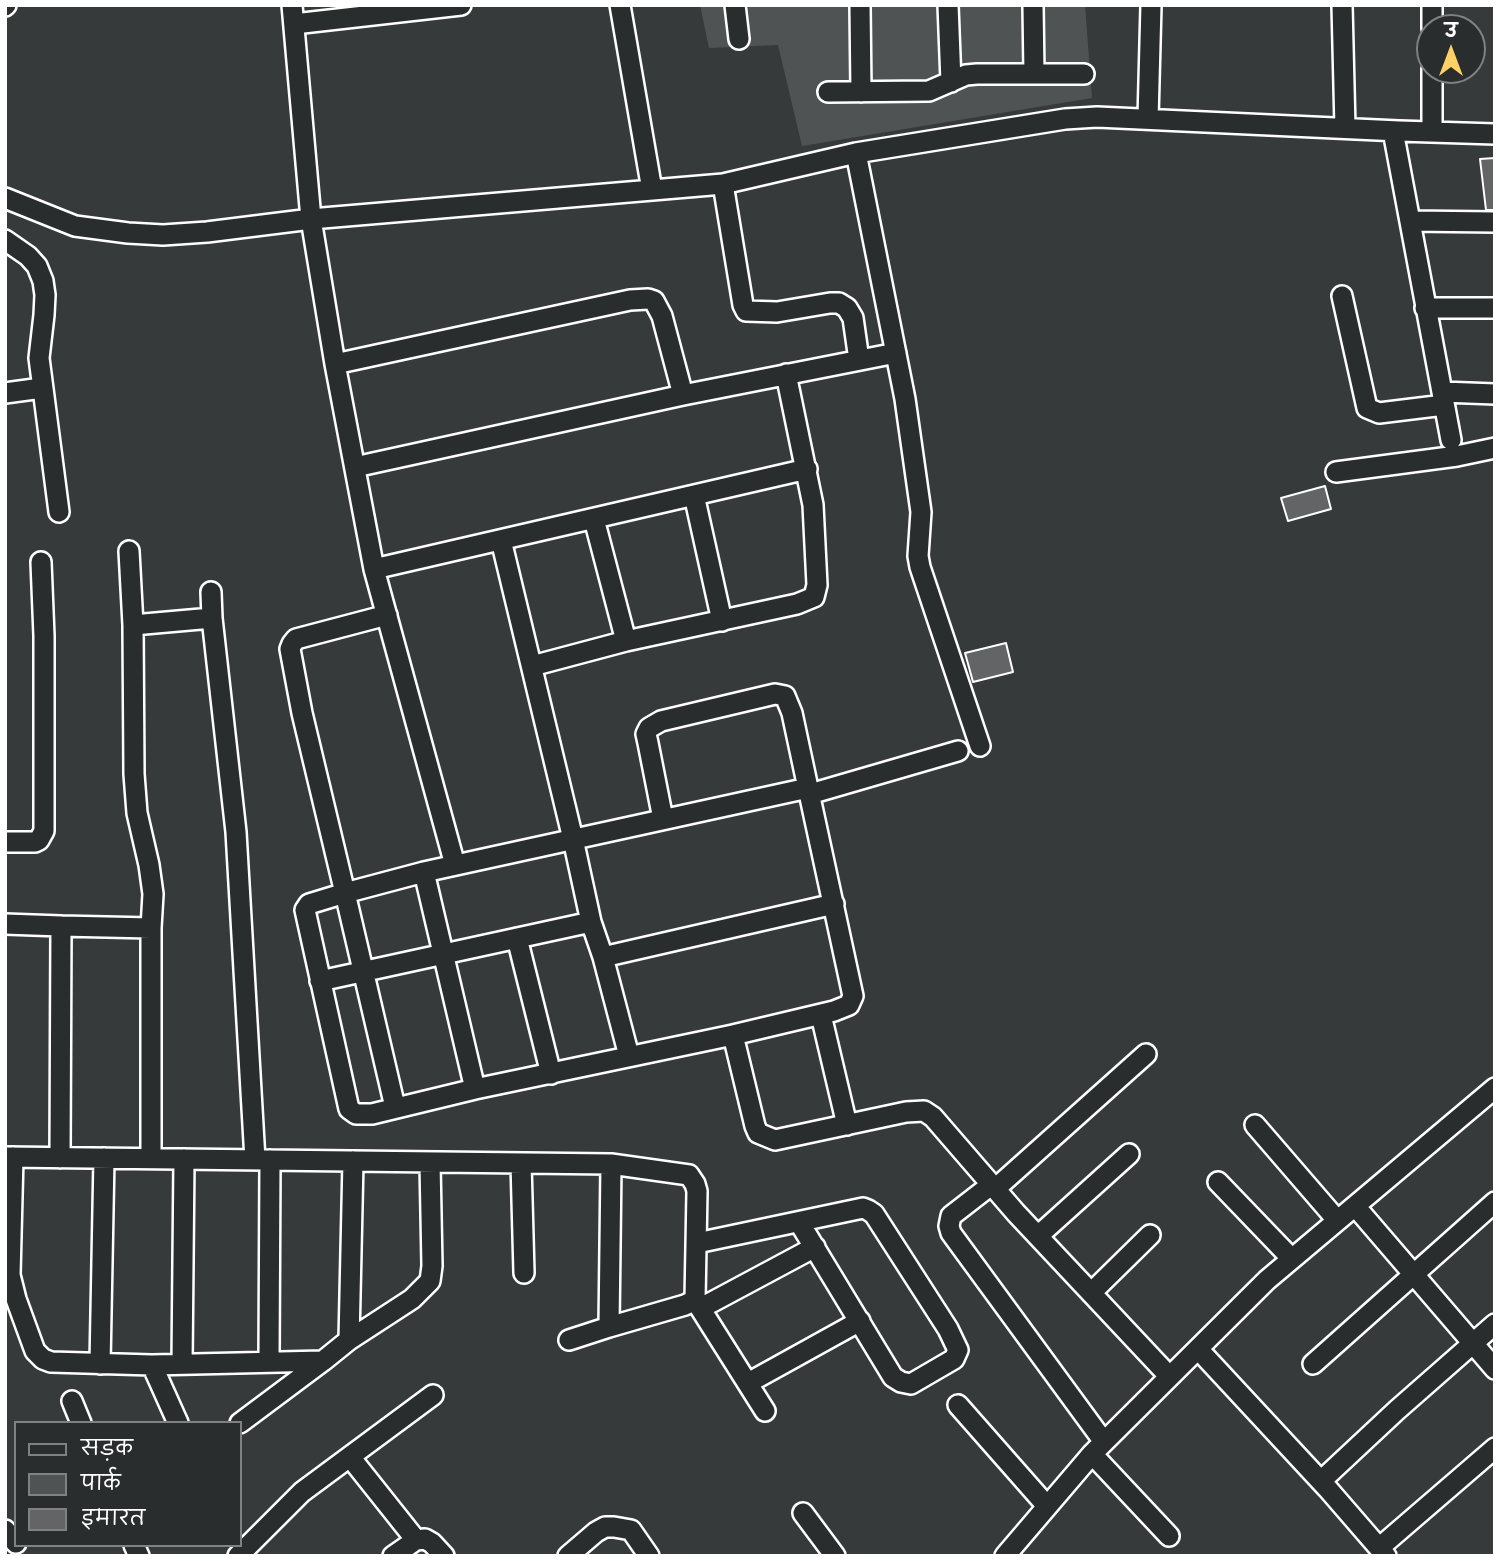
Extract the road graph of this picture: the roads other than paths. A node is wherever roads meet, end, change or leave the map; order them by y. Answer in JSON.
{"nodes":[{"id":1,"x":461,"y":5,"type":"edge"},
{"id":2,"x":620,"y":5,"type":"edge"},
{"id":3,"x":736,"y":5,"type":"edge"},
{"id":4,"x":860,"y":5,"type":"edge"},
{"id":5,"x":948,"y":5,"type":"edge"},
{"id":6,"x":1033,"y":5,"type":"edge"},
{"id":7,"x":1151,"y":5,"type":"edge"},
{"id":8,"x":1342,"y":5,"type":"edge"},
{"id":9,"x":293,"y":15,"type":"edge"},
{"id":10,"x":739,"y":39,"type":"dead end"},
{"id":11,"x":1034,"y":74,"type":"junction"},
{"id":12,"x":1084,"y":74,"type":"dead end"},
{"id":13,"x":951,"y":82,"type":"junction"},
{"id":14,"x":1432,"y":84,"type":"edge"},
{"id":15,"x":828,"y":92,"type":"dead end"},
{"id":16,"x":861,"y":92,"type":"junction"},
{"id":17,"x":1148,"y":119,"type":"junction"},
{"id":18,"x":1345,"y":128,"type":"junction"},
{"id":19,"x":1394,"y":131,"type":"junction"},
{"id":20,"x":1432,"y":132,"type":"junction"},
{"id":21,"x":1495,"y":134,"type":"edge"},
{"id":22,"x":856,"y":153,"type":"junction"},
{"id":23,"x":723,"y":184,"type":"junction"},
{"id":24,"x":652,"y":190,"type":"junction"},
{"id":25,"x":5,"y":198,"type":"edge"},
{"id":26,"x":311,"y":219,"type":"junction"},
{"id":27,"x":1410,"y":221,"type":"junction"},
{"id":28,"x":1495,"y":222,"type":"edge"},
{"id":29,"x":5,"y":240,"type":"edge"},
{"id":30,"x":1342,"y":296,"type":"dead end"},
{"id":31,"x":1425,"y":308,"type":"junction"},
{"id":32,"x":1495,"y":308,"type":"edge"},
{"id":33,"x":896,"y":353,"type":"junction"},
{"id":34,"x":859,"y":360,"type":"junction"},
{"id":35,"x":335,"y":364,"type":"junction"},
{"id":36,"x":786,"y":373,"type":"junction"},
{"id":37,"x":42,"y":388,"type":"junction"},
{"id":38,"x":5,"y":393,"type":"edge"},
{"id":39,"x":1495,"y":394,"type":"edge"},
{"id":40,"x":683,"y":395,"type":"junction"},
{"id":41,"x":1443,"y":398,"type":"junction"},
{"id":42,"x":1451,"y":440,"type":"dead end"},
{"id":43,"x":1495,"y":448,"type":"edge"},
{"id":44,"x":355,"y":467,"type":"junction"},
{"id":45,"x":807,"y":469,"type":"junction"},
{"id":46,"x":1336,"y":472,"type":"dead end"},
{"id":47,"x":694,"y":495,"type":"junction"},
{"id":48,"x":59,"y":512,"type":"dead end"},
{"id":49,"x":594,"y":519,"type":"junction"},
{"id":50,"x":501,"y":540,"type":"junction"},
{"id":51,"x":129,"y":551,"type":"dead end"},
{"id":52,"x":41,"y":562,"type":"dead end"},
{"id":53,"x":374,"y":569,"type":"junction"},
{"id":54,"x":211,"y":592,"type":"dead end"},
{"id":55,"x":387,"y":615,"type":"junction"},
{"id":56,"x":212,"y":618,"type":"junction"},
{"id":57,"x":722,"y":621,"type":"junction"},
{"id":58,"x":133,"y":625,"type":"junction"},
{"id":59,"x":626,"y":641,"type":"junction"},
{"id":60,"x":532,"y":666,"type":"junction"},
{"id":61,"x":980,"y":746,"type":"dead end"},
{"id":62,"x":958,"y":751,"type":"dead end"},
{"id":63,"x":809,"y":791,"type":"junction"},
{"id":64,"x":663,"y":819,"type":"junction"},
{"id":65,"x":573,"y":839,"type":"junction"},
{"id":66,"x":5,"y":842,"type":"edge"},
{"id":67,"x":455,"y":865,"type":"junction"},
{"id":68,"x":424,"y":872,"type":"junction"},
{"id":69,"x":345,"y":893,"type":"junction"},
{"id":70,"x":834,"y":904,"type":"junction"},
{"id":71,"x":591,"y":922,"type":"junction"},
{"id":72,"x":5,"y":925,"type":"edge"},
{"id":73,"x":61,"y":926,"type":"junction"},
{"id":74,"x":152,"y":928,"type":"junction"},
{"id":75,"x":517,"y":938,"type":"junction"},
{"id":76,"x":443,"y":954,"type":"junction"},
{"id":77,"x":603,"y":957,"type":"junction"},
{"id":78,"x":364,"y":972,"type":"junction"},
{"id":79,"x":320,"y":981,"type":"junction"},
{"id":80,"x":821,"y":1015,"type":"junction"},
{"id":81,"x":733,"y":1035,"type":"junction"},
{"id":82,"x":1146,"y":1054,"type":"dead end"},
{"id":83,"x":629,"y":1056,"type":"junction"},
{"id":84,"x":551,"y":1074,"type":"junction"},
{"id":85,"x":1495,"y":1088,"type":"edge"},
{"id":86,"x":475,"y":1089,"type":"junction"},
{"id":87,"x":394,"y":1107,"type":"junction"},
{"id":88,"x":847,"y":1125,"type":"junction"},
{"id":89,"x":1255,"y":1125,"type":"dead end"},
{"id":90,"x":1129,"y":1154,"type":"dead end"},
{"id":91,"x":9,"y":1157,"type":"edge"},
{"id":92,"x":60,"y":1158,"type":"junction"},
{"id":93,"x":104,"y":1158,"type":"junction"},
{"id":94,"x":151,"y":1158,"type":"junction"},
{"id":95,"x":184,"y":1159,"type":"junction"},
{"id":96,"x":262,"y":1160,"type":"junction"},
{"id":97,"x":353,"y":1161,"type":"junction"},
{"id":98,"x":430,"y":1163,"type":"junction"},
{"id":99,"x":521,"y":1163,"type":"junction"},
{"id":100,"x":611,"y":1164,"type":"junction"},
{"id":101,"x":1218,"y":1182,"type":"dead end"},
{"id":102,"x":993,"y":1187,"type":"junction"},
{"id":103,"x":1495,"y":1202,"type":"edge"},
{"id":104,"x":1356,"y":1206,"type":"junction"},
{"id":105,"x":1337,"y":1220,"type":"junction"},
{"id":106,"x":799,"y":1222,"type":"junction"},
{"id":107,"x":1150,"y":1235,"type":"dead end"},
{"id":108,"x":1038,"y":1236,"type":"junction"},
{"id":109,"x":697,"y":1243,"type":"junction"},
{"id":110,"x":815,"y":1247,"type":"junction"},
{"id":111,"x":1292,"y":1259,"type":"junction"},
{"id":112,"x":524,"y":1273,"type":"dead end"},
{"id":113,"x":1413,"y":1273,"type":"junction"},
{"id":114,"x":1091,"y":1293,"type":"junction"},
{"id":115,"x":698,"y":1304,"type":"junction"},
{"id":116,"x":860,"y":1321,"type":"junction"},
{"id":117,"x":1495,"y":1324,"type":"edge"},
{"id":118,"x":609,"y":1327,"type":"junction"},
{"id":119,"x":349,"y":1340,"type":"junction"},
{"id":120,"x":569,"y":1340,"type":"dead end"},
{"id":121,"x":1473,"y":1343,"type":"junction"},
{"id":122,"x":1198,"y":1349,"type":"junction"},
{"id":123,"x":323,"y":1361,"type":"junction"},
{"id":124,"x":269,"y":1362,"type":"junction"},
{"id":125,"x":100,"y":1364,"type":"junction"},
{"id":126,"x":182,"y":1364,"type":"junction"},
{"id":127,"x":1313,"y":1364,"type":"dead end"},
{"id":128,"x":152,"y":1365,"type":"junction"},
{"id":129,"x":1495,"y":1369,"type":"edge"},
{"id":130,"x":1169,"y":1376,"type":"junction"},
{"id":131,"x":748,"y":1383,"type":"junction"},
{"id":132,"x":433,"y":1395,"type":"dead end"},
{"id":133,"x":72,"y":1401,"type":"dead end"},
{"id":134,"x":958,"y":1405,"type":"dead end"},
{"id":135,"x":765,"y":1411,"type":"dead end"},
{"id":136,"x":80,"y":1421,"type":"edge"},
{"id":137,"x":177,"y":1421,"type":"edge"},
{"id":138,"x":242,"y":1422,"type":"edge"},
{"id":139,"x":1098,"y":1448,"type":"junction"},
{"id":140,"x":1495,"y":1448,"type":"edge"},
{"id":141,"x":350,"y":1457,"type":"junction"},
{"id":142,"x":1321,"y":1481,"type":"junction"},
{"id":143,"x":1046,"y":1505,"type":"junction"},
{"id":144,"x":803,"y":1513,"type":"dead end"},
{"id":145,"x":1169,"y":1536,"type":"dead end"},
{"id":146,"x":416,"y":1540,"type":"junction"},
{"id":147,"x":1382,"y":1552,"type":"edge"},
{"id":148,"x":238,"y":1556,"type":"edge"},
{"id":149,"x":393,"y":1556,"type":"edge"},
{"id":150,"x":444,"y":1556,"type":"edge"},
{"id":151,"x":568,"y":1556,"type":"edge"},
{"id":152,"x":649,"y":1556,"type":"edge"},
{"id":153,"x":835,"y":1556,"type":"edge"},
{"id":154,"x":1005,"y":1556,"type":"edge"}],
"edges":[{"from":1,"to":9,"type":"street"},
{"from":2,"to":24,"type":"street"},
{"from":3,"to":10,"type":"street"},
{"from":4,"to":16,"type":"street"},
{"from":5,"to":13,"type":"street"},
{"from":6,"to":11,"type":"street"},
{"from":7,"to":17,"type":"street"},
{"from":8,"to":18,"type":"street"},
{"from":9,"to":26,"type":"street"},
{"from":11,"to":12,"type":"street"},
{"from":11,"to":13,"type":"street"},
{"from":13,"to":16,"type":"street"},
{"from":14,"to":20,"type":"street"},
{"from":15,"to":16,"type":"street"},
{"from":17,"to":18,"type":"street"},
{"from":17,"to":22,"type":"street"},
{"from":18,"to":19,"type":"street"},
{"from":19,"to":20,"type":"street"},
{"from":19,"to":27,"type":"street"},
{"from":20,"to":21,"type":"street"},
{"from":22,"to":23,"type":"street"},
{"from":22,"to":33,"type":"street"},
{"from":23,"to":24,"type":"street"},
{"from":23,"to":34,"type":"street"},
{"from":24,"to":26,"type":"street"},
{"from":25,"to":26,"type":"street"},
{"from":26,"to":35,"type":"street"},
{"from":27,"to":28,"type":"street"},
{"from":27,"to":31,"type":"street"},
{"from":29,"to":37,"type":"street"},
{"from":30,"to":41,"type":"street"},
{"from":31,"to":32,"type":"street"},
{"from":31,"to":41,"type":"street"},
{"from":33,"to":34,"type":"street"},
{"from":33,"to":61,"type":"street"},
{"from":34,"to":36,"type":"street"},
{"from":35,"to":40,"type":"street"},
{"from":35,"to":44,"type":"street"},
{"from":36,"to":40,"type":"street"},
{"from":36,"to":45,"type":"street"},
{"from":37,"to":38,"type":"street"},
{"from":37,"to":48,"type":"street"},
{"from":39,"to":41,"type":"street"},
{"from":40,"to":44,"type":"street"},
{"from":41,"to":42,"type":"street"},
{"from":43,"to":46,"type":"street"},
{"from":44,"to":53,"type":"street"},
{"from":45,"to":47,"type":"street"},
{"from":45,"to":57,"type":"street"},
{"from":47,"to":49,"type":"street"},
{"from":47,"to":57,"type":"street"},
{"from":49,"to":50,"type":"street"},
{"from":49,"to":59,"type":"street"},
{"from":50,"to":53,"type":"street"},
{"from":50,"to":60,"type":"street"},
{"from":51,"to":58,"type":"street"},
{"from":52,"to":66,"type":"street"},
{"from":53,"to":55,"type":"street"},
{"from":54,"to":56,"type":"street"},
{"from":55,"to":67,"type":"street"},
{"from":55,"to":69,"type":"street"},
{"from":56,"to":58,"type":"street"},
{"from":56,"to":96,"type":"street"},
{"from":57,"to":59,"type":"street"},
{"from":58,"to":74,"type":"street"},
{"from":59,"to":60,"type":"street"},
{"from":60,"to":65,"type":"street"},
{"from":62,"to":63,"type":"street"},
{"from":63,"to":64,"type":"street"},
{"from":63,"to":64,"type":"street"},
{"from":63,"to":70,"type":"street"},
{"from":64,"to":65,"type":"street"},
{"from":65,"to":67,"type":"street"},
{"from":65,"to":71,"type":"street"},
{"from":67,"to":68,"type":"street"},
{"from":68,"to":69,"type":"street"},
{"from":68,"to":76,"type":"street"},
{"from":69,"to":78,"type":"street"},
{"from":69,"to":79,"type":"street"},
{"from":70,"to":77,"type":"street"},
{"from":70,"to":80,"type":"street"},
{"from":71,"to":75,"type":"street"},
{"from":71,"to":77,"type":"street"},
{"from":72,"to":73,"type":"street"},
{"from":73,"to":74,"type":"street"},
{"from":73,"to":92,"type":"street"},
{"from":74,"to":94,"type":"street"},
{"from":75,"to":76,"type":"street"},
{"from":75,"to":84,"type":"street"},
{"from":76,"to":78,"type":"street"},
{"from":76,"to":86,"type":"street"},
{"from":77,"to":83,"type":"street"},
{"from":78,"to":79,"type":"street"},
{"from":78,"to":87,"type":"street"},
{"from":79,"to":87,"type":"street"},
{"from":80,"to":81,"type":"street"},
{"from":80,"to":88,"type":"street"},
{"from":81,"to":83,"type":"street"},
{"from":81,"to":88,"type":"street"},
{"from":82,"to":102,"type":"street"},
{"from":83,"to":84,"type":"street"},
{"from":84,"to":86,"type":"street"},
{"from":85,"to":104,"type":"street"},
{"from":86,"to":87,"type":"street"},
{"from":88,"to":102,"type":"street"},
{"from":89,"to":105,"type":"street"},
{"from":90,"to":108,"type":"street"},
{"from":91,"to":92,"type":"street"},
{"from":91,"to":125,"type":"street"},
{"from":92,"to":93,"type":"street"},
{"from":93,"to":94,"type":"street"},
{"from":93,"to":125,"type":"street"},
{"from":94,"to":95,"type":"street"},
{"from":95,"to":96,"type":"street"},
{"from":95,"to":126,"type":"street"},
{"from":96,"to":97,"type":"street"},
{"from":96,"to":124,"type":"street"},
{"from":97,"to":98,"type":"street"},
{"from":97,"to":119,"type":"street"},
{"from":98,"to":99,"type":"street"},
{"from":98,"to":119,"type":"street"},
{"from":99,"to":100,"type":"street"},
{"from":99,"to":112,"type":"street"},
{"from":100,"to":109,"type":"street"},
{"from":100,"to":118,"type":"street"},
{"from":101,"to":111,"type":"street"},
{"from":102,"to":108,"type":"street"},
{"from":102,"to":139,"type":"street"},
{"from":103,"to":113,"type":"street"},
{"from":104,"to":105,"type":"street"},
{"from":104,"to":113,"type":"street"},
{"from":105,"to":111,"type":"street"},
{"from":106,"to":109,"type":"street"},
{"from":106,"to":110,"type":"street"},
{"from":106,"to":116,"type":"street"},
{"from":107,"to":114,"type":"street"},
{"from":108,"to":114,"type":"street"},
{"from":109,"to":115,"type":"street"},
{"from":110,"to":115,"type":"street"},
{"from":110,"to":116,"type":"street"},
{"from":111,"to":122,"type":"street"},
{"from":113,"to":121,"type":"street"},
{"from":113,"to":127,"type":"street"},
{"from":114,"to":130,"type":"street"},
{"from":115,"to":118,"type":"street"},
{"from":115,"to":131,"type":"street"},
{"from":116,"to":131,"type":"street"},
{"from":117,"to":121,"type":"street"},
{"from":118,"to":120,"type":"street"},
{"from":119,"to":123,"type":"street"},
{"from":121,"to":129,"type":"street"},
{"from":121,"to":142,"type":"street"},
{"from":122,"to":130,"type":"street"},
{"from":122,"to":142,"type":"street"},
{"from":123,"to":124,"type":"street"},
{"from":123,"to":138,"type":"street"},
{"from":124,"to":126,"type":"street"},
{"from":125,"to":128,"type":"street"},
{"from":126,"to":128,"type":"street"},
{"from":128,"to":137,"type":"street"},
{"from":130,"to":139,"type":"street"},
{"from":131,"to":135,"type":"street"},
{"from":132,"to":141,"type":"street"},
{"from":133,"to":136,"type":"street"},
{"from":134,"to":143,"type":"street"},
{"from":139,"to":143,"type":"street"},
{"from":139,"to":145,"type":"street"},
{"from":140,"to":147,"type":"street"},
{"from":141,"to":146,"type":"street"},
{"from":141,"to":148,"type":"street"},
{"from":142,"to":147,"type":"street"},
{"from":143,"to":154,"type":"street"},
{"from":144,"to":153,"type":"street"},
{"from":146,"to":149,"type":"street"},
{"from":146,"to":150,"type":"street"},
{"from":151,"to":152,"type":"street"}]}
